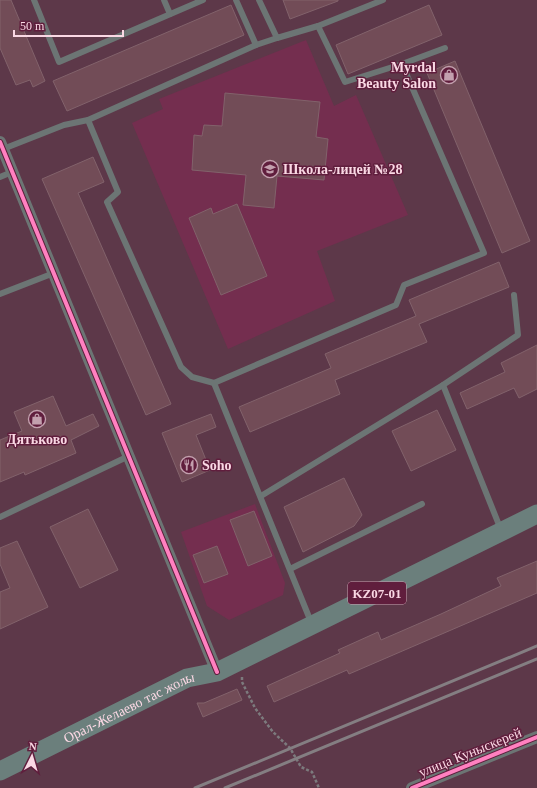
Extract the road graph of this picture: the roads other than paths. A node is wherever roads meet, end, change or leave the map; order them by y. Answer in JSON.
{"nodes":[{"id":1,"x":34,"y":0,"type":"edge"},
{"id":2,"x":164,"y":0,"type":"edge"},
{"id":3,"x":203,"y":0,"type":"edge"},
{"id":4,"x":236,"y":0,"type":"edge"},
{"id":5,"x":259,"y":0,"type":"edge"},
{"id":6,"x":383,"y":0,"type":"edge"},
{"id":7,"x":170,"y":14,"type":"junction"},
{"id":8,"x":318,"y":26,"type":"junction"},
{"id":9,"x":277,"y":38,"type":"junction"},
{"id":10,"x":256,"y":45,"type":"junction"},
{"id":11,"x":445,"y":48,"type":"dead end"},
{"id":12,"x":402,"y":64,"type":"junction"},
{"id":13,"x":88,"y":120,"type":"junction"},
{"id":14,"x":2,"y":145,"type":"edge"},
{"id":15,"x":12,"y":172,"type":"junction"},
{"id":16,"x":0,"y":177,"type":"edge"},
{"id":17,"x":54,"y":273,"type":"junction"},
{"id":18,"x":0,"y":294,"type":"edge"},
{"id":19,"x":514,"y":295,"type":"dead end"},
{"id":20,"x":214,"y":383,"type":"junction"},
{"id":21,"x":443,"y":385,"type":"junction"},
{"id":22,"x":130,"y":456,"type":"junction"},
{"id":23,"x":261,"y":496,"type":"junction"},
{"id":24,"x":422,"y":504,"type":"dead end"},
{"id":25,"x":537,"y":514,"type":"edge"},
{"id":26,"x":0,"y":517,"type":"edge"},
{"id":27,"x":502,"y":531,"type":"junction"},
{"id":28,"x":290,"y":569,"type":"junction"},
{"id":29,"x":312,"y":626,"type":"junction"},
{"id":30,"x":217,"y":672,"type":"junction"},
{"id":31,"x":537,"y":737,"type":"edge"},
{"id":32,"x":0,"y":771,"type":"edge"},
{"id":33,"x":412,"y":788,"type":"edge"}],
"edges":[{"from":1,"to":7,"type":"lane"},
{"from":2,"to":7,"type":"lane"},
{"from":3,"to":7,"type":"lane"},
{"from":4,"to":10,"type":"lane"},
{"from":5,"to":9,"type":"lane"},
{"from":6,"to":8,"type":"lane"},
{"from":8,"to":9,"type":"lane"},
{"from":8,"to":12,"type":"lane"},
{"from":9,"to":10,"type":"lane"},
{"from":10,"to":13,"type":"lane"},
{"from":11,"to":12,"type":"lane"},
{"from":12,"to":20,"type":"lane"},
{"from":13,"to":14,"type":"lane"},
{"from":13,"to":20,"type":"lane"},
{"from":14,"to":15,"type":"street"},
{"from":15,"to":16,"type":"lane"},
{"from":15,"to":17,"type":"street"},
{"from":17,"to":18,"type":"lane"},
{"from":17,"to":22,"type":"street"},
{"from":19,"to":21,"type":"lane"},
{"from":20,"to":23,"type":"lane"},
{"from":21,"to":23,"type":"lane"},
{"from":21,"to":27,"type":"lane"},
{"from":22,"to":26,"type":"lane"},
{"from":22,"to":30,"type":"street"},
{"from":23,"to":28,"type":"lane"},
{"from":24,"to":28,"type":"lane"},
{"from":25,"to":27,"type":"main road","number":"KZ07-01"},
{"from":27,"to":29,"type":"main road","number":"KZ07-01"},
{"from":28,"to":29,"type":"lane"},
{"from":29,"to":30,"type":"main road","number":"KZ07-01"},
{"from":30,"to":32,"type":"main road","name":"Орал-Желаево тас жолы","number":"KZ07-01"},
{"from":31,"to":33,"type":"street","name":"улица Куныскерей"}]}
